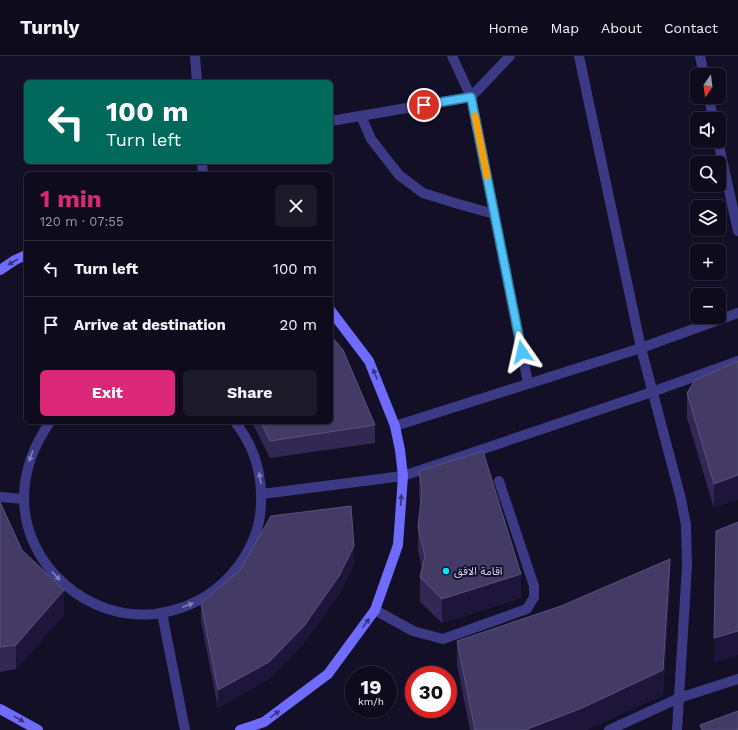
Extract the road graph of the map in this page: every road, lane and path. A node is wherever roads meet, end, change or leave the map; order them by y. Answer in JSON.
{"nodes":[{"id":1,"x":195,"y":56,"type":"edge"},
{"id":2,"x":452,"y":56,"type":"edge"},
{"id":3,"x":510,"y":56,"type":"edge"},
{"id":4,"x":579,"y":56,"type":"edge"},
{"id":5,"x":700,"y":56,"type":"edge"},
{"id":6,"x":703,"y":68,"type":"edge"},
{"id":7,"x":196,"y":80,"type":"edge"},
{"id":8,"x":471,"y":97,"type":"junction"},
{"id":9,"x":361,"y":116,"type":"junction"},
{"id":10,"x":333,"y":121,"type":"edge"},
{"id":11,"x":720,"y":148,"type":"edge"},
{"id":12,"x":494,"y":214,"type":"junction"},
{"id":13,"x":738,"y":231,"type":"edge"},
{"id":14,"x":24,"y":256,"type":"edge"},
{"id":15,"x":0,"y":270,"type":"edge"},
{"id":16,"x":738,"y":313,"type":"edge"},
{"id":17,"x":333,"y":314,"type":"edge"},
{"id":18,"x":641,"y":348,"type":"junction"},
{"id":19,"x":738,"y":361,"type":"edge"},
{"id":20,"x":528,"y":383,"type":"junction"},
{"id":21,"x":652,"y":392,"type":"junction"},
{"id":22,"x":48,"y":424,"type":"edge"},
{"id":23,"x":236,"y":424,"type":"edge"},
{"id":24,"x":395,"y":426,"type":"junction"},
{"id":25,"x":403,"y":476,"type":"junction"},
{"id":26,"x":499,"y":481,"type":"dead end"},
{"id":27,"x":262,"y":494,"type":"junction"},
{"id":28,"x":0,"y":498,"type":"edge"},
{"id":29,"x":24,"y":499,"type":"junction"},
{"id":30,"x":375,"y":610,"type":"junction"},
{"id":31,"x":162,"y":613,"type":"junction"},
{"id":32,"x":738,"y":679,"type":"edge"},
{"id":33,"x":679,"y":698,"type":"junction"},
{"id":34,"x":0,"y":709,"type":"edge"},
{"id":35,"x":38,"y":730,"type":"edge"},
{"id":36,"x":185,"y":730,"type":"edge"},
{"id":37,"x":240,"y":730,"type":"edge"},
{"id":38,"x":610,"y":730,"type":"edge"},
{"id":39,"x":677,"y":730,"type":"edge"}],
"edges":[{"from":1,"to":7,"type":"street"},
{"from":2,"to":8,"type":"street"},
{"from":3,"to":8,"type":"street"},
{"from":4,"to":18,"type":"street"},
{"from":5,"to":6,"type":"street"},
{"from":8,"to":9,"type":"street"},
{"from":8,"to":12,"type":"street"},
{"from":9,"to":10,"type":"street"},
{"from":9,"to":12,"type":"street"},
{"from":11,"to":13,"type":"street"},
{"from":12,"to":20,"type":"street"},
{"from":14,"to":15,"type":"street","one_way":true},
{"from":16,"to":18,"type":"street"},
{"from":24,"to":17,"type":"street","one_way":true},
{"from":18,"to":20,"type":"street"},
{"from":18,"to":21,"type":"street"},
{"from":19,"to":21,"type":"street"},
{"from":20,"to":24,"type":"street"},
{"from":21,"to":25,"type":"street"},
{"from":21,"to":33,"type":"street"},
{"from":22,"to":29,"type":"street","one_way":true},
{"from":27,"to":23,"type":"street","one_way":true},
{"from":24,"to":25,"type":"street"},
{"from":25,"to":27,"type":"street"},
{"from":30,"to":25,"type":"street","one_way":true},
{"from":26,"to":30,"type":"street"},
{"from":31,"to":27,"type":"street","one_way":true},
{"from":28,"to":29,"type":"street"},
{"from":29,"to":31,"type":"street","one_way":true},
{"from":37,"to":30,"type":"street","one_way":true},
{"from":31,"to":36,"type":"street"},
{"from":32,"to":33,"type":"street"},
{"from":33,"to":38,"type":"street"},
{"from":33,"to":39,"type":"street"},
{"from":34,"to":35,"type":"street","one_way":true}]}
